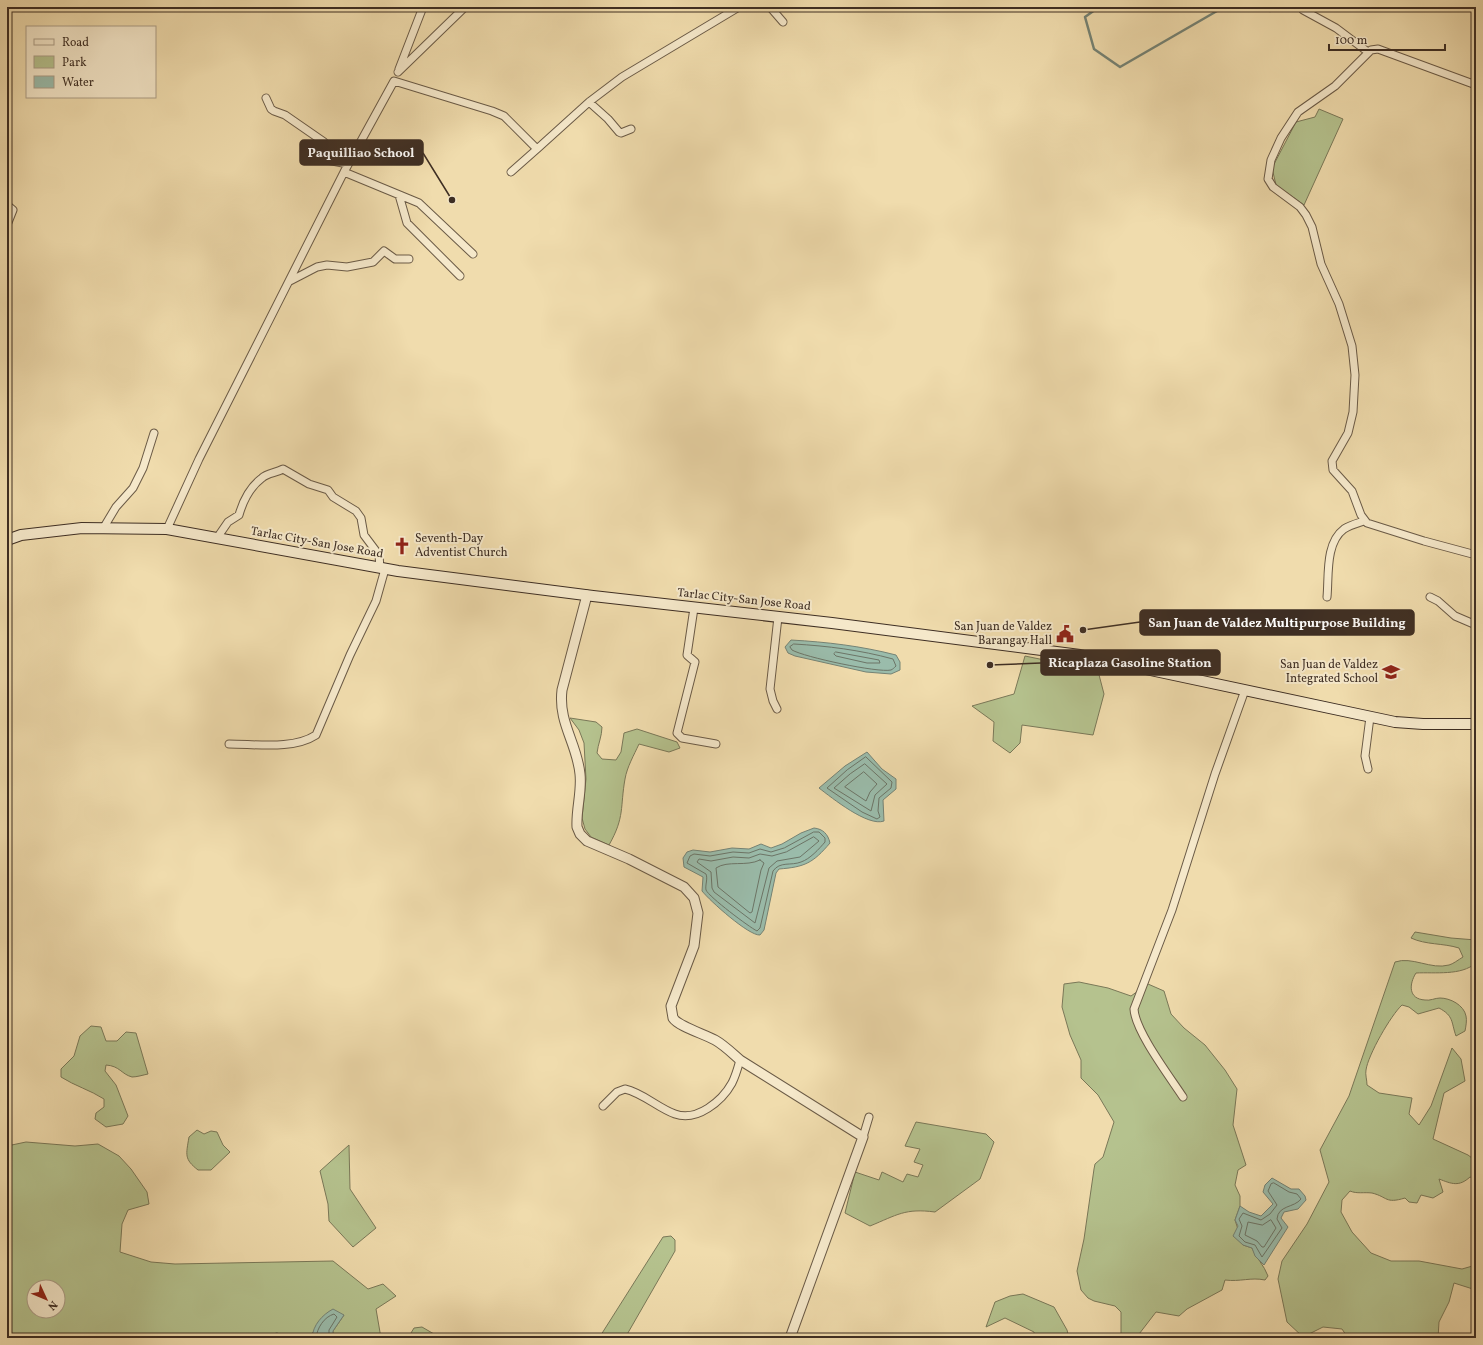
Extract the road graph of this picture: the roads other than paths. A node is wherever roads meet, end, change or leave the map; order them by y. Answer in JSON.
{"nodes":[{"id":1,"x":423,"y":7,"type":"edge"},
{"id":2,"x":465,"y":7,"type":"edge"},
{"id":3,"x":738,"y":7,"type":"edge"},
{"id":4,"x":770,"y":7,"type":"edge"},
{"id":5,"x":1300,"y":7,"type":"edge"},
{"id":6,"x":783,"y":22,"type":"dead end"},
{"id":7,"x":1368,"y":52,"type":"junction"},
{"id":8,"x":398,"y":72,"type":"junction"},
{"id":9,"x":394,"y":81,"type":"junction"},
{"id":10,"x":1476,"y":84,"type":"edge"},
{"id":11,"x":266,"y":98,"type":"dead end"},
{"id":12,"x":589,"y":102,"type":"junction"},
{"id":13,"x":631,"y":129,"type":"dead end"},
{"id":14,"x":537,"y":150,"type":"junction"},
{"id":15,"x":348,"y":164,"type":"junction"},
{"id":16,"x":344,"y":172,"type":"junction"},
{"id":17,"x":511,"y":172,"type":"dead end"},
{"id":18,"x":399,"y":195,"type":"junction"},
{"id":19,"x":7,"y":204,"type":"edge"},
{"id":20,"x":7,"y":225,"type":"edge"},
{"id":21,"x":473,"y":254,"type":"dead end"},
{"id":22,"x":410,"y":259,"type":"dead end"},
{"id":23,"x":460,"y":276,"type":"dead end"},
{"id":24,"x":290,"y":282,"type":"junction"},
{"id":25,"x":154,"y":433,"type":"dead end"},
{"id":26,"x":1364,"y":521,"type":"junction"},
{"id":27,"x":104,"y":528,"type":"junction"},
{"id":28,"x":167,"y":529,"type":"junction"},
{"id":29,"x":217,"y":538,"type":"junction"},
{"id":30,"x":7,"y":540,"type":"edge"},
{"id":31,"x":1476,"y":555,"type":"edge"},
{"id":32,"x":383,"y":568,"type":"junction"},
{"id":33,"x":587,"y":595,"type":"junction"},
{"id":34,"x":1327,"y":597,"type":"dead end"},
{"id":35,"x":1430,"y":597,"type":"dead end"},
{"id":36,"x":694,"y":608,"type":"junction"},
{"id":37,"x":778,"y":617,"type":"junction"},
{"id":38,"x":1476,"y":625,"type":"edge"},
{"id":39,"x":1246,"y":690,"type":"junction"},
{"id":40,"x":777,"y":709,"type":"dead end"},
{"id":41,"x":1370,"y":717,"type":"junction"},
{"id":42,"x":1476,"y":724,"type":"edge"},
{"id":43,"x":229,"y":744,"type":"dead end"},
{"id":44,"x":716,"y":744,"type":"dead end"},
{"id":45,"x":1368,"y":770,"type":"dead end"},
{"id":46,"x":740,"y":1060,"type":"junction"},
{"id":47,"x":1183,"y":1097,"type":"dead end"},
{"id":48,"x":603,"y":1106,"type":"dead end"},
{"id":49,"x":868,"y":1117,"type":"dead end"},
{"id":50,"x":863,"y":1137,"type":"junction"},
{"id":51,"x":790,"y":1338,"type":"edge"}],
"edges":[{"from":1,"to":8,"type":"street"},
{"from":2,"to":8,"type":"street"},
{"from":3,"to":12,"type":"street"},
{"from":4,"to":6,"type":"street"},
{"from":5,"to":7,"type":"street"},
{"from":7,"to":10,"type":"street"},
{"from":7,"to":26,"type":"street"},
{"from":8,"to":9,"type":"street"},
{"from":9,"to":14,"type":"street"},
{"from":9,"to":15,"type":"street"},
{"from":11,"to":15,"type":"street"},
{"from":12,"to":13,"type":"street"},
{"from":12,"to":14,"type":"street"},
{"from":14,"to":17,"type":"street"},
{"from":15,"to":16,"type":"street"},
{"from":16,"to":18,"type":"street"},
{"from":16,"to":24,"type":"street"},
{"from":18,"to":21,"type":"street"},
{"from":18,"to":23,"type":"street"},
{"from":19,"to":20,"type":"street"},
{"from":22,"to":24,"type":"street"},
{"from":24,"to":28,"type":"street"},
{"from":25,"to":27,"type":"street"},
{"from":26,"to":31,"type":"street"},
{"from":26,"to":34,"type":"street"},
{"from":27,"to":28,"type":"main road","name":"Tarlac City-San Jose Road"},
{"from":27,"to":30,"type":"main road","name":"Tarlac City-San Jose Road"},
{"from":28,"to":29,"type":"main road","name":"Tarlac City-San Jose Road"},
{"from":29,"to":32,"type":"main road","name":"Tarlac City-San Jose Road"},
{"from":29,"to":32,"type":"street"},
{"from":32,"to":33,"type":"main road","name":"Tarlac City-San Jose Road"},
{"from":32,"to":43,"type":"street"},
{"from":33,"to":36,"type":"main road","name":"Tarlac City-San Jose Road"},
{"from":33,"to":46,"type":"street"},
{"from":35,"to":38,"type":"street"},
{"from":36,"to":37,"type":"main road","name":"Tarlac City-San Jose Road"},
{"from":36,"to":44,"type":"street"},
{"from":37,"to":39,"type":"main road","name":"Tarlac City-San Jose Road"},
{"from":37,"to":40,"type":"street"},
{"from":39,"to":41,"type":"main road","name":"Tarlac City-San Jose Road"},
{"from":39,"to":47,"type":"street"},
{"from":41,"to":42,"type":"main road","name":"Tarlac City-San Jose Road"},
{"from":41,"to":45,"type":"street"},
{"from":46,"to":48,"type":"street"},
{"from":46,"to":50,"type":"street"},
{"from":49,"to":50,"type":"street"},
{"from":50,"to":51,"type":"street"}]}
